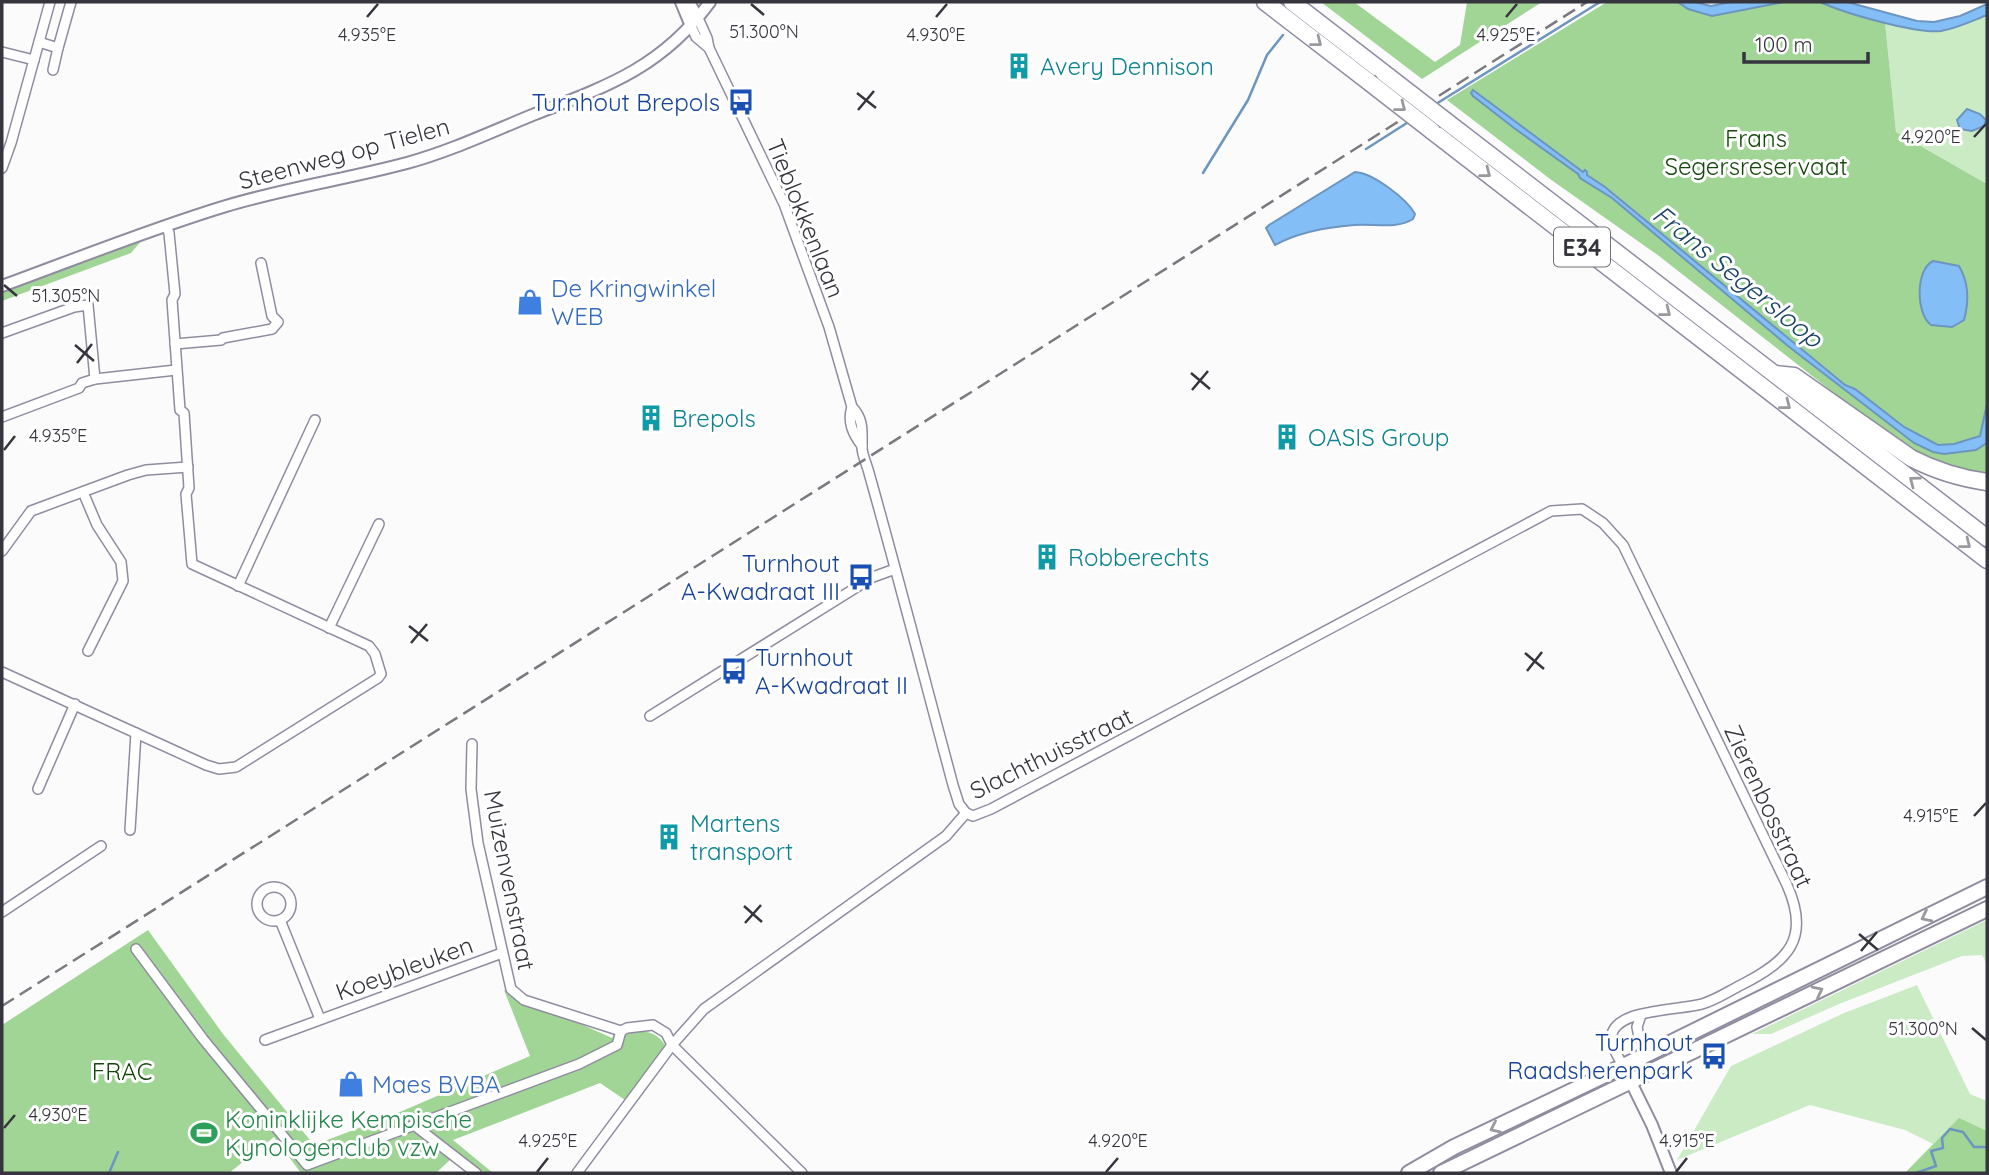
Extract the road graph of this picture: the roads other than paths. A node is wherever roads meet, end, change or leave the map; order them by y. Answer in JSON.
{"nodes":[{"id":1,"x":50,"y":2,"type":"edge"},
{"id":2,"x":71,"y":2,"type":"edge"},
{"id":3,"x":681,"y":2,"type":"edge"},
{"id":4,"x":689,"y":2,"type":"edge"},
{"id":5,"x":710,"y":2,"type":"edge"},
{"id":6,"x":1265,"y":2,"type":"edge"},
{"id":7,"x":1292,"y":2,"type":"edge"},
{"id":8,"x":694,"y":22,"type":"junction"},
{"id":9,"x":39,"y":43,"type":"junction"},
{"id":10,"x":58,"y":48,"type":"junction"},
{"id":11,"x":2,"y":52,"type":"edge"},
{"id":12,"x":34,"y":61,"type":"junction"},
{"id":13,"x":53,"y":70,"type":"dead end"},
{"id":14,"x":2,"y":168,"type":"edge"},
{"id":15,"x":166,"y":226,"type":"junction"},
{"id":16,"x":261,"y":263,"type":"dead end"},
{"id":17,"x":2,"y":286,"type":"edge"},
{"id":18,"x":2,"y":333,"type":"edge"},
{"id":19,"x":175,"y":344,"type":"junction"},
{"id":20,"x":176,"y":370,"type":"junction"},
{"id":21,"x":1773,"y":374,"type":"junction"},
{"id":22,"x":95,"y":379,"type":"junction"},
{"id":23,"x":2,"y":417,"type":"edge"},
{"id":24,"x":315,"y":420,"type":"dead end"},
{"id":25,"x":188,"y":467,"type":"junction"},
{"id":26,"x":1987,"y":482,"type":"edge"},
{"id":27,"x":83,"y":492,"type":"junction"},
{"id":28,"x":1551,"y":511,"type":"joint"},
{"id":29,"x":379,"y":524,"type":"dead end"},
{"id":30,"x":1987,"y":538,"type":"edge"},
{"id":31,"x":2,"y":551,"type":"edge"},
{"id":32,"x":1987,"y":560,"type":"edge"},
{"id":33,"x":895,"y":569,"type":"junction"},
{"id":34,"x":238,"y":586,"type":"junction"},
{"id":35,"x":329,"y":628,"type":"junction"},
{"id":36,"x":88,"y":651,"type":"dead end"},
{"id":37,"x":2,"y":671,"type":"edge"},
{"id":38,"x":75,"y":704,"type":"junction"},
{"id":39,"x":650,"y":716,"type":"dead end"},
{"id":40,"x":136,"y":733,"type":"junction"},
{"id":41,"x":472,"y":744,"type":"dead end"},
{"id":42,"x":38,"y":789,"type":"dead end"},
{"id":43,"x":966,"y":813,"type":"junction"},
{"id":44,"x":130,"y":831,"type":"dead end"},
{"id":45,"x":101,"y":846,"type":"dead end"},
{"id":46,"x":1987,"y":887,"type":"edge"},
{"id":47,"x":1987,"y":909,"type":"edge"},
{"id":48,"x":2,"y":912,"type":"edge"},
{"id":49,"x":281,"y":920,"type":"dead end"},
{"id":50,"x":136,"y":949,"type":"dead end"},
{"id":51,"x":502,"y":953,"type":"junction"},
{"id":52,"x":1641,"y":1015,"type":"junction"},
{"id":53,"x":320,"y":1019,"type":"junction"},
{"id":54,"x":621,"y":1031,"type":"junction"},
{"id":55,"x":265,"y":1040,"type":"dead end"},
{"id":56,"x":672,"y":1045,"type":"junction"},
{"id":57,"x":1664,"y":1046,"type":"junction"},
{"id":58,"x":1623,"y":1066,"type":"junction"},
{"id":59,"x":1631,"y":1082,"type":"junction"},
{"id":60,"x":414,"y":1125,"type":"junction"},
{"id":61,"x":310,"y":1169,"type":"edge"},
{"id":62,"x":476,"y":1173,"type":"edge"},
{"id":63,"x":578,"y":1173,"type":"edge"},
{"id":64,"x":802,"y":1173,"type":"edge"},
{"id":65,"x":1409,"y":1173,"type":"edge"},
{"id":66,"x":1441,"y":1173,"type":"edge"},
{"id":67,"x":1671,"y":1173,"type":"edge"}],
"edges":[{"from":1,"to":9,"type":"street"},
{"from":2,"to":10,"type":"street"},
{"from":3,"to":8,"type":"street"},
{"from":4,"to":8,"type":"street"},
{"from":5,"to":8,"type":"street","name":"Steenweg op Tielen"},
{"from":6,"to":32,"type":"highway","number":"E34","one_way":true,"bridge":true},
{"from":7,"to":21,"type":"highway","number":"E34","bridge":true},
{"from":8,"to":15,"type":"street","name":"Steenweg op Tielen"},
{"from":8,"to":33,"type":"street","name":"Tieblokkenlaan"},
{"from":9,"to":10,"type":"street"},
{"from":9,"to":12,"type":"street"},
{"from":10,"to":13,"type":"street"},
{"from":11,"to":12,"type":"street"},
{"from":12,"to":14,"type":"street"},
{"from":15,"to":17,"type":"street","name":"Steenweg op Tielen"},
{"from":15,"to":19,"type":"street"},
{"from":16,"to":19,"type":"street"},
{"from":18,"to":22,"type":"street"},
{"from":19,"to":20,"type":"street"},
{"from":20,"to":22,"type":"street"},
{"from":20,"to":25,"type":"street"},
{"from":21,"to":26,"type":"highway","number":"E34"},
{"from":30,"to":21,"type":"highway","number":"E34","one_way":true},
{"from":22,"to":23,"type":"street"},
{"from":24,"to":34,"type":"street"},
{"from":25,"to":27,"type":"street"},
{"from":25,"to":34,"type":"street"},
{"from":27,"to":31,"type":"street"},
{"from":27,"to":36,"type":"street"},
{"from":28,"to":43,"type":"street","name":"Slachthuisstraat"},
{"from":28,"to":52,"type":"street","name":"Zierenbosstraat"},
{"from":29,"to":35,"type":"street"},
{"from":33,"to":39,"type":"street"},
{"from":33,"to":43,"type":"street","name":"Tieblokkenlaan"},
{"from":34,"to":35,"type":"street"},
{"from":35,"to":40,"type":"street"},
{"from":37,"to":38,"type":"street"},
{"from":38,"to":40,"type":"street"},
{"from":38,"to":42,"type":"street"},
{"from":40,"to":44,"type":"street"},
{"from":41,"to":51,"type":"street","name":"Muizenvenstraat"},
{"from":43,"to":56,"type":"street","name":"Slachthuisstraat"},
{"from":45,"to":48,"type":"street"},
{"from":46,"to":57,"type":"main road","one_way":true},
{"from":59,"to":47,"type":"main road","one_way":true},
{"from":49,"to":53,"type":"street","name":"Koeybleuken"},
{"from":50,"to":61,"type":"street"},
{"from":51,"to":53,"type":"street","name":"Koeybleuken"},
{"from":51,"to":54,"type":"street","name":"Muizenvenstraat"},
{"from":52,"to":57,"type":"street"},
{"from":52,"to":58,"type":"street","name":"Zierenbosstraat"},
{"from":53,"to":55,"type":"street","name":"Koeybleuken"},
{"from":54,"to":56,"type":"street","name":"Muizenvenstraat"},
{"from":54,"to":60,"type":"street"},
{"from":56,"to":63,"type":"street","name":"Slachthuisstraat"},
{"from":56,"to":64,"type":"street","name":"Muizenvenstraat"},
{"from":57,"to":58,"type":"main road"},
{"from":58,"to":59,"type":"street"},
{"from":58,"to":65,"type":"main road","one_way":true},
{"from":59,"to":66,"type":"main road"},
{"from":59,"to":67,"type":"street"},
{"from":60,"to":61,"type":"street"},
{"from":60,"to":62,"type":"street"}]}
